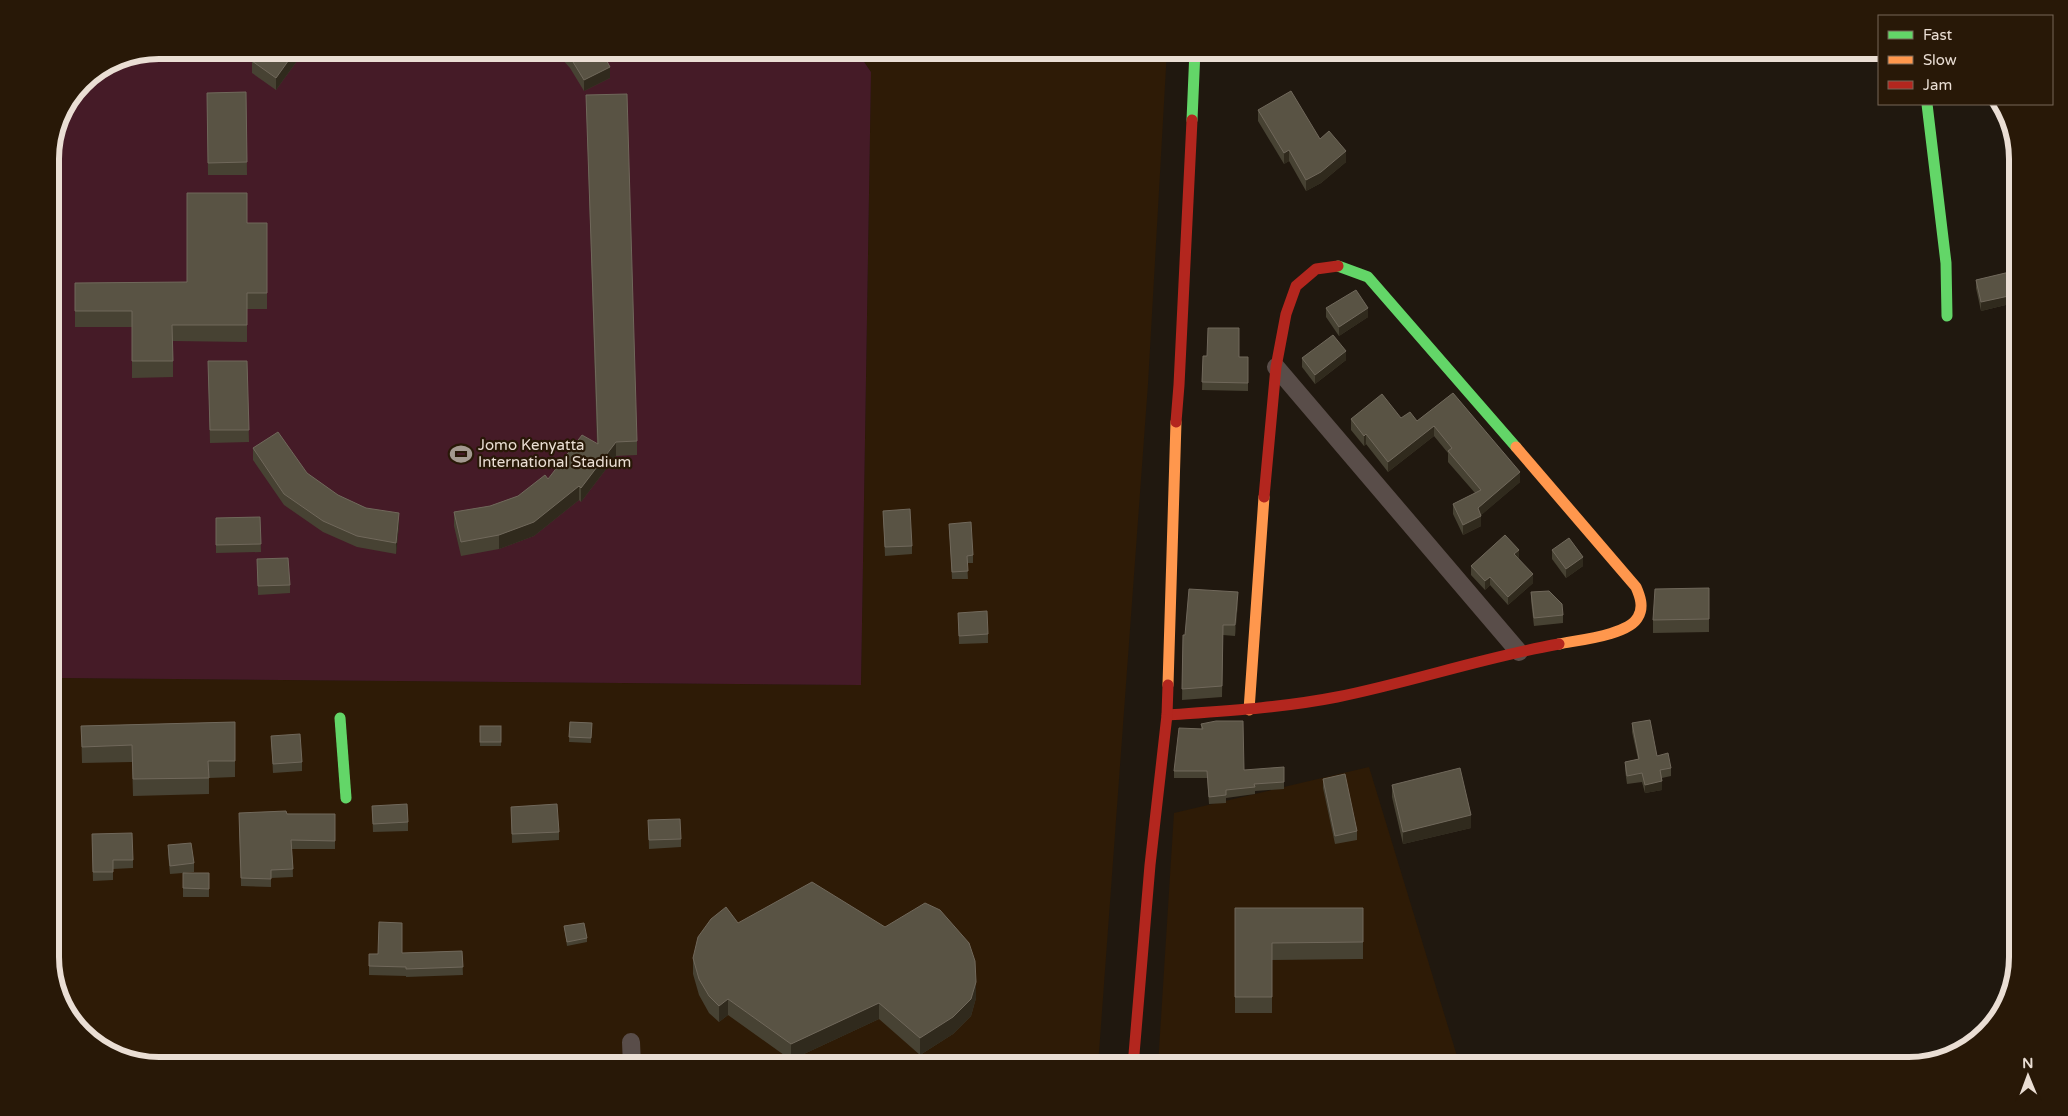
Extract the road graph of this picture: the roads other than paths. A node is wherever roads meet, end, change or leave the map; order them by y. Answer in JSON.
{"nodes":[{"id":1,"x":1195,"y":59,"type":"edge"},
{"id":2,"x":1927,"y":105,"type":"edge"},
{"id":3,"x":1947,"y":316,"type":"dead end"},
{"id":4,"x":1276,"y":367,"type":"junction"},
{"id":5,"x":1519,"y":652,"type":"junction"},
{"id":6,"x":1249,"y":710,"type":"junction"},
{"id":7,"x":1168,"y":715,"type":"junction"},
{"id":8,"x":340,"y":718,"type":"dead end"},
{"id":9,"x":346,"y":798,"type":"dead end"},
{"id":10,"x":631,"y":1042,"type":"dead end"},
{"id":11,"x":632,"y":1057,"type":"edge"},
{"id":12,"x":1133,"y":1057,"type":"edge"}],
"edges":[{"from":1,"to":7,"type":"street"},
{"from":2,"to":3,"type":"street"},
{"from":4,"to":5,"type":"street"},
{"from":4,"to":5,"type":"street"},
{"from":4,"to":6,"type":"street"},
{"from":5,"to":6,"type":"street"},
{"from":6,"to":7,"type":"street"},
{"from":7,"to":12,"type":"street"},
{"from":8,"to":9,"type":"street"},
{"from":10,"to":11,"type":"street"}]}
